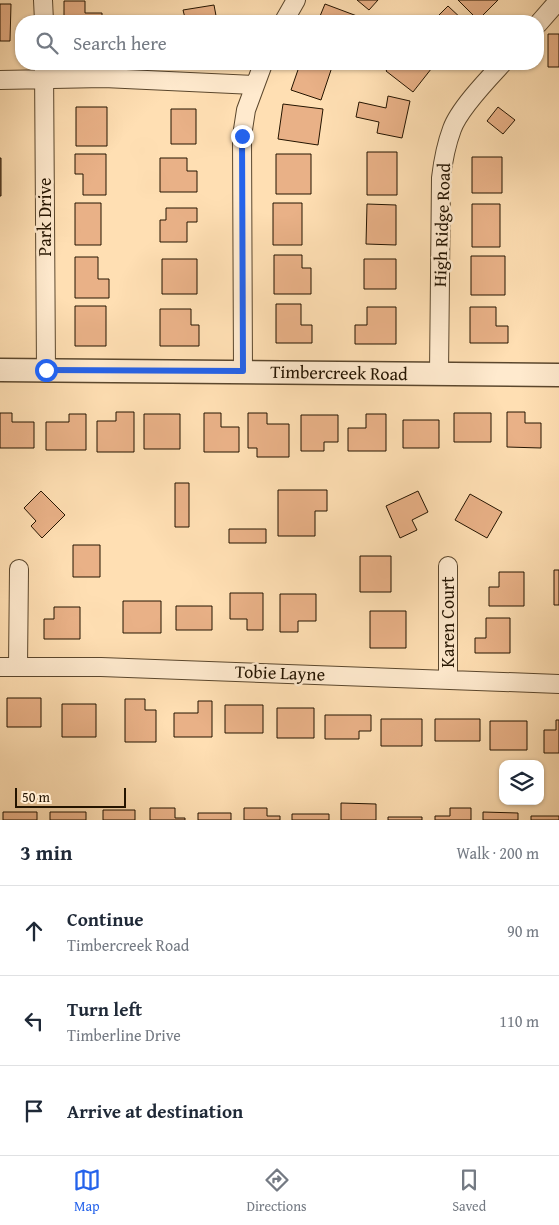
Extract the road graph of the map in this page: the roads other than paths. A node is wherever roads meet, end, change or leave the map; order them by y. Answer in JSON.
{"nodes":[{"id":1,"x":43,"y":0,"type":"edge"},
{"id":2,"x":296,"y":0,"type":"edge"},
{"id":3,"x":559,"y":0,"type":"edge"},
{"id":4,"x":44,"y":15,"type":"edge"},
{"id":5,"x":287,"y":15,"type":"edge"},
{"id":6,"x":544,"y":17,"type":"edge"},
{"id":7,"x":261,"y":70,"type":"edge"},
{"id":8,"x":496,"y":70,"type":"edge"},
{"id":9,"x":44,"y":72,"type":"edge"},
{"id":10,"x":0,"y":80,"type":"edge"},
{"id":11,"x":254,"y":86,"type":"junction"},
{"id":12,"x":0,"y":370,"type":"edge"},
{"id":13,"x":46,"y":370,"type":"junction"},
{"id":14,"x":243,"y":371,"type":"junction"},
{"id":15,"x":439,"y":374,"type":"junction"},
{"id":16,"x":559,"y":375,"type":"edge"},
{"id":17,"x":448,"y":566,"type":"dead end"},
{"id":18,"x":19,"y":569,"type":"dead end"},
{"id":19,"x":0,"y":667,"type":"edge"},
{"id":20,"x":18,"y":667,"type":"junction"},
{"id":21,"x":448,"y":678,"type":"junction"},
{"id":22,"x":559,"y":684,"type":"edge"}],
"edges":[{"from":1,"to":4,"type":"street"},
{"from":2,"to":5,"type":"street"},
{"from":3,"to":6,"type":"street"},
{"from":7,"to":11,"type":"street"},
{"from":8,"to":15,"type":"street","name":"High Ridge Road"},
{"from":9,"to":10,"type":"street"},
{"from":9,"to":11,"type":"street"},
{"from":9,"to":13,"type":"street","name":"Park Drive"},
{"from":11,"to":14,"type":"street"},
{"from":12,"to":13,"type":"street","name":"Timbercreek Road"},
{"from":13,"to":14,"type":"street","name":"Timbercreek Road"},
{"from":14,"to":15,"type":"street","name":"Timbercreek Road"},
{"from":15,"to":16,"type":"street","name":"Timbercreek Road"},
{"from":17,"to":21,"type":"street","name":"Karen Court"},
{"from":18,"to":20,"type":"street"},
{"from":19,"to":20,"type":"street","name":"Tobie Layne"},
{"from":20,"to":21,"type":"street","name":"Tobie Layne"},
{"from":21,"to":22,"type":"street","name":"Tobie Layne"}]}
